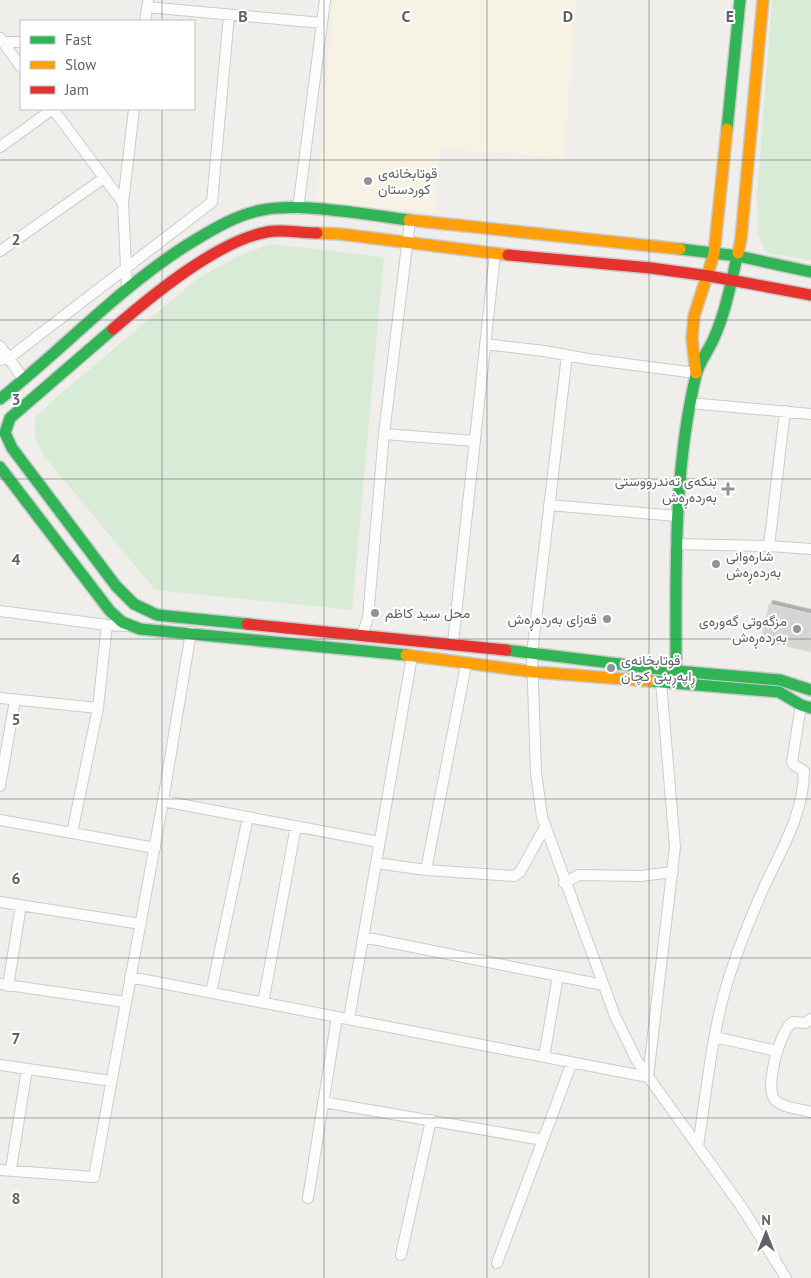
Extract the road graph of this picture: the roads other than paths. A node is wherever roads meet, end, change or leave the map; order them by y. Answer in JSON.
{"nodes":[{"id":1,"x":325,"y":0,"type":"edge"},
{"id":2,"x":740,"y":0,"type":"edge"},
{"id":3,"x":763,"y":0,"type":"edge"},
{"id":4,"x":148,"y":3,"type":"edge"},
{"id":5,"x":229,"y":15,"type":"junction"},
{"id":6,"x":145,"y":20,"type":"edge"},
{"id":7,"x":322,"y":24,"type":"junction"},
{"id":8,"x":0,"y":40,"type":"edge"},
{"id":9,"x":20,"y":42,"type":"edge"},
{"id":10,"x":20,"y":66,"type":"edge"},
{"id":11,"x":52,"y":110,"type":"edge"},
{"id":12,"x":54,"y":110,"type":"edge"},
{"id":13,"x":134,"y":110,"type":"edge"},
{"id":14,"x":0,"y":147,"type":"edge"},
{"id":15,"x":104,"y":178,"type":"junction"},
{"id":16,"x":124,"y":203,"type":"junction"},
{"id":17,"x":298,"y":209,"type":"junction"},
{"id":18,"x":410,"y":221,"type":"junction"},
{"id":19,"x":408,"y":243,"type":"junction"},
{"id":20,"x":0,"y":251,"type":"edge"},
{"id":21,"x":495,"y":254,"type":"junction"},
{"id":22,"x":714,"y":254,"type":"junction"},
{"id":23,"x":738,"y":256,"type":"junction"},
{"id":24,"x":125,"y":270,"type":"junction"},
{"id":25,"x":811,"y":272,"type":"edge"},
{"id":26,"x":709,"y":276,"type":"junction"},
{"id":27,"x":732,"y":280,"type":"junction"},
{"id":28,"x":127,"y":289,"type":"junction"},
{"id":29,"x":811,"y":295,"type":"edge"},
{"id":30,"x":485,"y":344,"type":"junction"},
{"id":31,"x":0,"y":346,"type":"edge"},
{"id":32,"x":566,"y":355,"type":"junction"},
{"id":33,"x":4,"y":359,"type":"edge"},
{"id":34,"x":696,"y":373,"type":"junction"},
{"id":35,"x":24,"y":380,"type":"junction"},
{"id":36,"x":0,"y":399,"type":"edge"},
{"id":37,"x":690,"y":403,"type":"junction"},
{"id":38,"x":785,"y":410,"type":"junction"},
{"id":39,"x":811,"y":414,"type":"edge"},
{"id":40,"x":3,"y":426,"type":"edge"},
{"id":41,"x":384,"y":434,"type":"junction"},
{"id":42,"x":3,"y":440,"type":"edge"},
{"id":43,"x":475,"y":441,"type":"junction"},
{"id":44,"x":0,"y":467,"type":"edge"},
{"id":45,"x":549,"y":505,"type":"junction"},
{"id":46,"x":677,"y":516,"type":"junction"},
{"id":47,"x":676,"y":544,"type":"junction"},
{"id":48,"x":769,"y":546,"type":"junction"},
{"id":49,"x":811,"y":549,"type":"edge"},
{"id":50,"x":0,"y":611,"type":"edge"},
{"id":51,"x":107,"y":625,"type":"junction"},
{"id":52,"x":130,"y":626,"type":"junction"},
{"id":53,"x":191,"y":632,"type":"junction"},
{"id":54,"x":362,"y":634,"type":"junction"},
{"id":55,"x":454,"y":643,"type":"junction"},
{"id":56,"x":532,"y":654,"type":"junction"},
{"id":57,"x":412,"y":656,"type":"junction"},
{"id":58,"x":466,"y":665,"type":"junction"},
{"id":59,"x":676,"y":670,"type":"junction"},
{"id":60,"x":534,"y":672,"type":"junction"},
{"id":61,"x":662,"y":682,"type":"junction"},
{"id":62,"x":811,"y":690,"type":"edge"},
{"id":63,"x":0,"y":698,"type":"edge"},
{"id":64,"x":15,"y":700,"type":"junction"},
{"id":65,"x":806,"y":707,"type":"edge"},
{"id":66,"x":98,"y":708,"type":"junction"},
{"id":67,"x":0,"y":786,"type":"edge"},
{"id":68,"x":164,"y":801,"type":"junction"},
{"id":69,"x":248,"y":817,"type":"junction"},
{"id":70,"x":0,"y":820,"type":"edge"},
{"id":71,"x":296,"y":826,"type":"junction"},
{"id":72,"x":545,"y":828,"type":"junction"},
{"id":73,"x":72,"y":833,"type":"junction"},
{"id":74,"x":379,"y":842,"type":"junction"},
{"id":75,"x":155,"y":848,"type":"junction"},
{"id":76,"x":376,"y":863,"type":"junction"},
{"id":77,"x":426,"y":870,"type":"junction"},
{"id":78,"x":672,"y":872,"type":"junction"},
{"id":79,"x":564,"y":883,"type":"junction"},
{"id":80,"x":0,"y":902,"type":"edge"},
{"id":81,"x":21,"y":905,"type":"junction"},
{"id":82,"x":141,"y":924,"type":"junction"},
{"id":83,"x":363,"y":936,"type":"junction"},
{"id":84,"x":558,"y":976,"type":"junction"},
{"id":85,"x":130,"y":977,"type":"junction"},
{"id":86,"x":4,"y":985,"type":"edge"},
{"id":87,"x":603,"y":985,"type":"junction"},
{"id":88,"x":211,"y":993,"type":"junction"},
{"id":89,"x":125,"y":1002,"type":"junction"},
{"id":90,"x":263,"y":1003,"type":"junction"},
{"id":91,"x":337,"y":1017,"type":"junction"},
{"id":92,"x":348,"y":1019,"type":"junction"},
{"id":93,"x":811,"y":1019,"type":"edge"},
{"id":94,"x":715,"y":1037,"type":"junction"},
{"id":95,"x":777,"y":1050,"type":"junction"},
{"id":96,"x":544,"y":1057,"type":"junction"},
{"id":97,"x":572,"y":1062,"type":"junction"},
{"id":98,"x":0,"y":1065,"type":"edge"},
{"id":99,"x":27,"y":1069,"type":"junction"},
{"id":100,"x":648,"y":1077,"type":"junction"},
{"id":101,"x":111,"y":1081,"type":"junction"},
{"id":102,"x":324,"y":1102,"type":"junction"},
{"id":103,"x":811,"y":1112,"type":"edge"},
{"id":104,"x":431,"y":1120,"type":"junction"},
{"id":105,"x":543,"y":1140,"type":"junction"},
{"id":106,"x":698,"y":1146,"type":"junction"},
{"id":107,"x":11,"y":1169,"type":"junction"},
{"id":108,"x":0,"y":1170,"type":"edge"},
{"id":109,"x":308,"y":1198,"type":"dead end"},
{"id":110,"x":401,"y":1255,"type":"dead end"},
{"id":111,"x":497,"y":1263,"type":"dead end"},
{"id":112,"x":786,"y":1278,"type":"edge"}],
"edges":[{"from":1,"to":7,"type":"street"},
{"from":2,"to":22,"type":"main road"},
{"from":3,"to":23,"type":"main road"},
{"from":4,"to":5,"type":"street"},
{"from":4,"to":6,"type":"street"},
{"from":5,"to":7,"type":"street"},
{"from":5,"to":24,"type":"street"},
{"from":7,"to":17,"type":"street"},
{"from":8,"to":9,"type":"street"},
{"from":8,"to":10,"type":"street"},
{"from":11,"to":14,"type":"street"},
{"from":12,"to":15,"type":"street"},
{"from":13,"to":16,"type":"street"},
{"from":15,"to":16,"type":"street"},
{"from":15,"to":20,"type":"street"},
{"from":16,"to":24,"type":"street"},
{"from":17,"to":18,"type":"main road"},
{"from":17,"to":28,"type":"main road"},
{"from":18,"to":19,"type":"street"},
{"from":18,"to":22,"type":"main road"},
{"from":19,"to":21,"type":"main road"},
{"from":19,"to":40,"type":"main road"},
{"from":19,"to":41,"type":"street"},
{"from":21,"to":26,"type":"main road"},
{"from":21,"to":30,"type":"street"},
{"from":22,"to":23,"type":"main road"},
{"from":22,"to":26,"type":"main road"},
{"from":23,"to":25,"type":"main road"},
{"from":23,"to":27,"type":"main road"},
{"from":24,"to":28,"type":"street"},
{"from":24,"to":33,"type":"street"},
{"from":26,"to":27,"type":"main road"},
{"from":26,"to":34,"type":"main road"},
{"from":27,"to":29,"type":"main road"},
{"from":27,"to":34,"type":"main road"},
{"from":28,"to":35,"type":"main road"},
{"from":30,"to":32,"type":"street"},
{"from":30,"to":43,"type":"street"},
{"from":31,"to":33,"type":"street"},
{"from":32,"to":34,"type":"street"},
{"from":32,"to":45,"type":"street"},
{"from":33,"to":35,"type":"street"},
{"from":34,"to":37,"type":"main road"},
{"from":35,"to":36,"type":"main road"},
{"from":37,"to":38,"type":"street"},
{"from":37,"to":46,"type":"main road"},
{"from":38,"to":39,"type":"street"},
{"from":38,"to":48,"type":"street"},
{"from":40,"to":42,"type":"main road"},
{"from":41,"to":43,"type":"street"},
{"from":41,"to":54,"type":"street"},
{"from":42,"to":54,"type":"main road"},
{"from":43,"to":55,"type":"street"},
{"from":44,"to":52,"type":"main road"},
{"from":45,"to":46,"type":"street"},
{"from":45,"to":56,"type":"street"},
{"from":46,"to":47,"type":"main road"},
{"from":47,"to":48,"type":"street"},
{"from":47,"to":59,"type":"main road"},
{"from":48,"to":49,"type":"street"},
{"from":50,"to":51,"type":"street"},
{"from":51,"to":52,"type":"street"},
{"from":51,"to":66,"type":"street"},
{"from":52,"to":53,"type":"main road"},
{"from":53,"to":57,"type":"main road"},
{"from":53,"to":68,"type":"street"},
{"from":54,"to":55,"type":"main road"},
{"from":55,"to":56,"type":"main road"},
{"from":56,"to":59,"type":"main road"},
{"from":56,"to":60,"type":"street"},
{"from":57,"to":58,"type":"main road"},
{"from":57,"to":74,"type":"street"},
{"from":58,"to":60,"type":"main road"},
{"from":58,"to":77,"type":"street"},
{"from":59,"to":62,"type":"main road"},
{"from":60,"to":61,"type":"main road"},
{"from":60,"to":72,"type":"street"},
{"from":61,"to":65,"type":"main road"},
{"from":61,"to":78,"type":"street"},
{"from":63,"to":64,"type":"street"},
{"from":64,"to":66,"type":"street"},
{"from":64,"to":67,"type":"street"},
{"from":65,"to":94,"type":"street"},
{"from":66,"to":73,"type":"street"},
{"from":68,"to":69,"type":"street"},
{"from":68,"to":75,"type":"street"},
{"from":69,"to":71,"type":"street"},
{"from":69,"to":88,"type":"street"},
{"from":70,"to":73,"type":"street"},
{"from":71,"to":74,"type":"street"},
{"from":71,"to":90,"type":"street"},
{"from":72,"to":77,"type":"street"},
{"from":72,"to":79,"type":"street"},
{"from":73,"to":75,"type":"street"},
{"from":74,"to":76,"type":"street"},
{"from":75,"to":82,"type":"street"},
{"from":76,"to":77,"type":"street"},
{"from":76,"to":83,"type":"street"},
{"from":78,"to":79,"type":"street"},
{"from":78,"to":100,"type":"street"},
{"from":79,"to":87,"type":"street"},
{"from":80,"to":81,"type":"street"},
{"from":81,"to":82,"type":"street"},
{"from":81,"to":86,"type":"street"},
{"from":82,"to":85,"type":"street"},
{"from":83,"to":84,"type":"street"},
{"from":83,"to":92,"type":"street"},
{"from":84,"to":87,"type":"street"},
{"from":84,"to":96,"type":"street"},
{"from":85,"to":88,"type":"street"},
{"from":85,"to":89,"type":"street"},
{"from":86,"to":89,"type":"street"},
{"from":87,"to":100,"type":"street"},
{"from":88,"to":90,"type":"street"},
{"from":89,"to":101,"type":"street"},
{"from":90,"to":91,"type":"street"},
{"from":91,"to":92,"type":"street"},
{"from":91,"to":102,"type":"street"},
{"from":92,"to":96,"type":"street"},
{"from":93,"to":95,"type":"street"},
{"from":94,"to":95,"type":"street"},
{"from":94,"to":106,"type":"street"},
{"from":95,"to":103,"type":"street"},
{"from":96,"to":97,"type":"street"},
{"from":97,"to":100,"type":"street"},
{"from":97,"to":105,"type":"street"},
{"from":98,"to":99,"type":"street"},
{"from":99,"to":101,"type":"street"},
{"from":99,"to":107,"type":"street"},
{"from":100,"to":106,"type":"street"},
{"from":101,"to":107,"type":"street"},
{"from":102,"to":104,"type":"street"},
{"from":102,"to":109,"type":"street"},
{"from":104,"to":105,"type":"street"},
{"from":104,"to":110,"type":"street"},
{"from":105,"to":111,"type":"street"},
{"from":106,"to":112,"type":"street"},
{"from":107,"to":108,"type":"street"}]}
